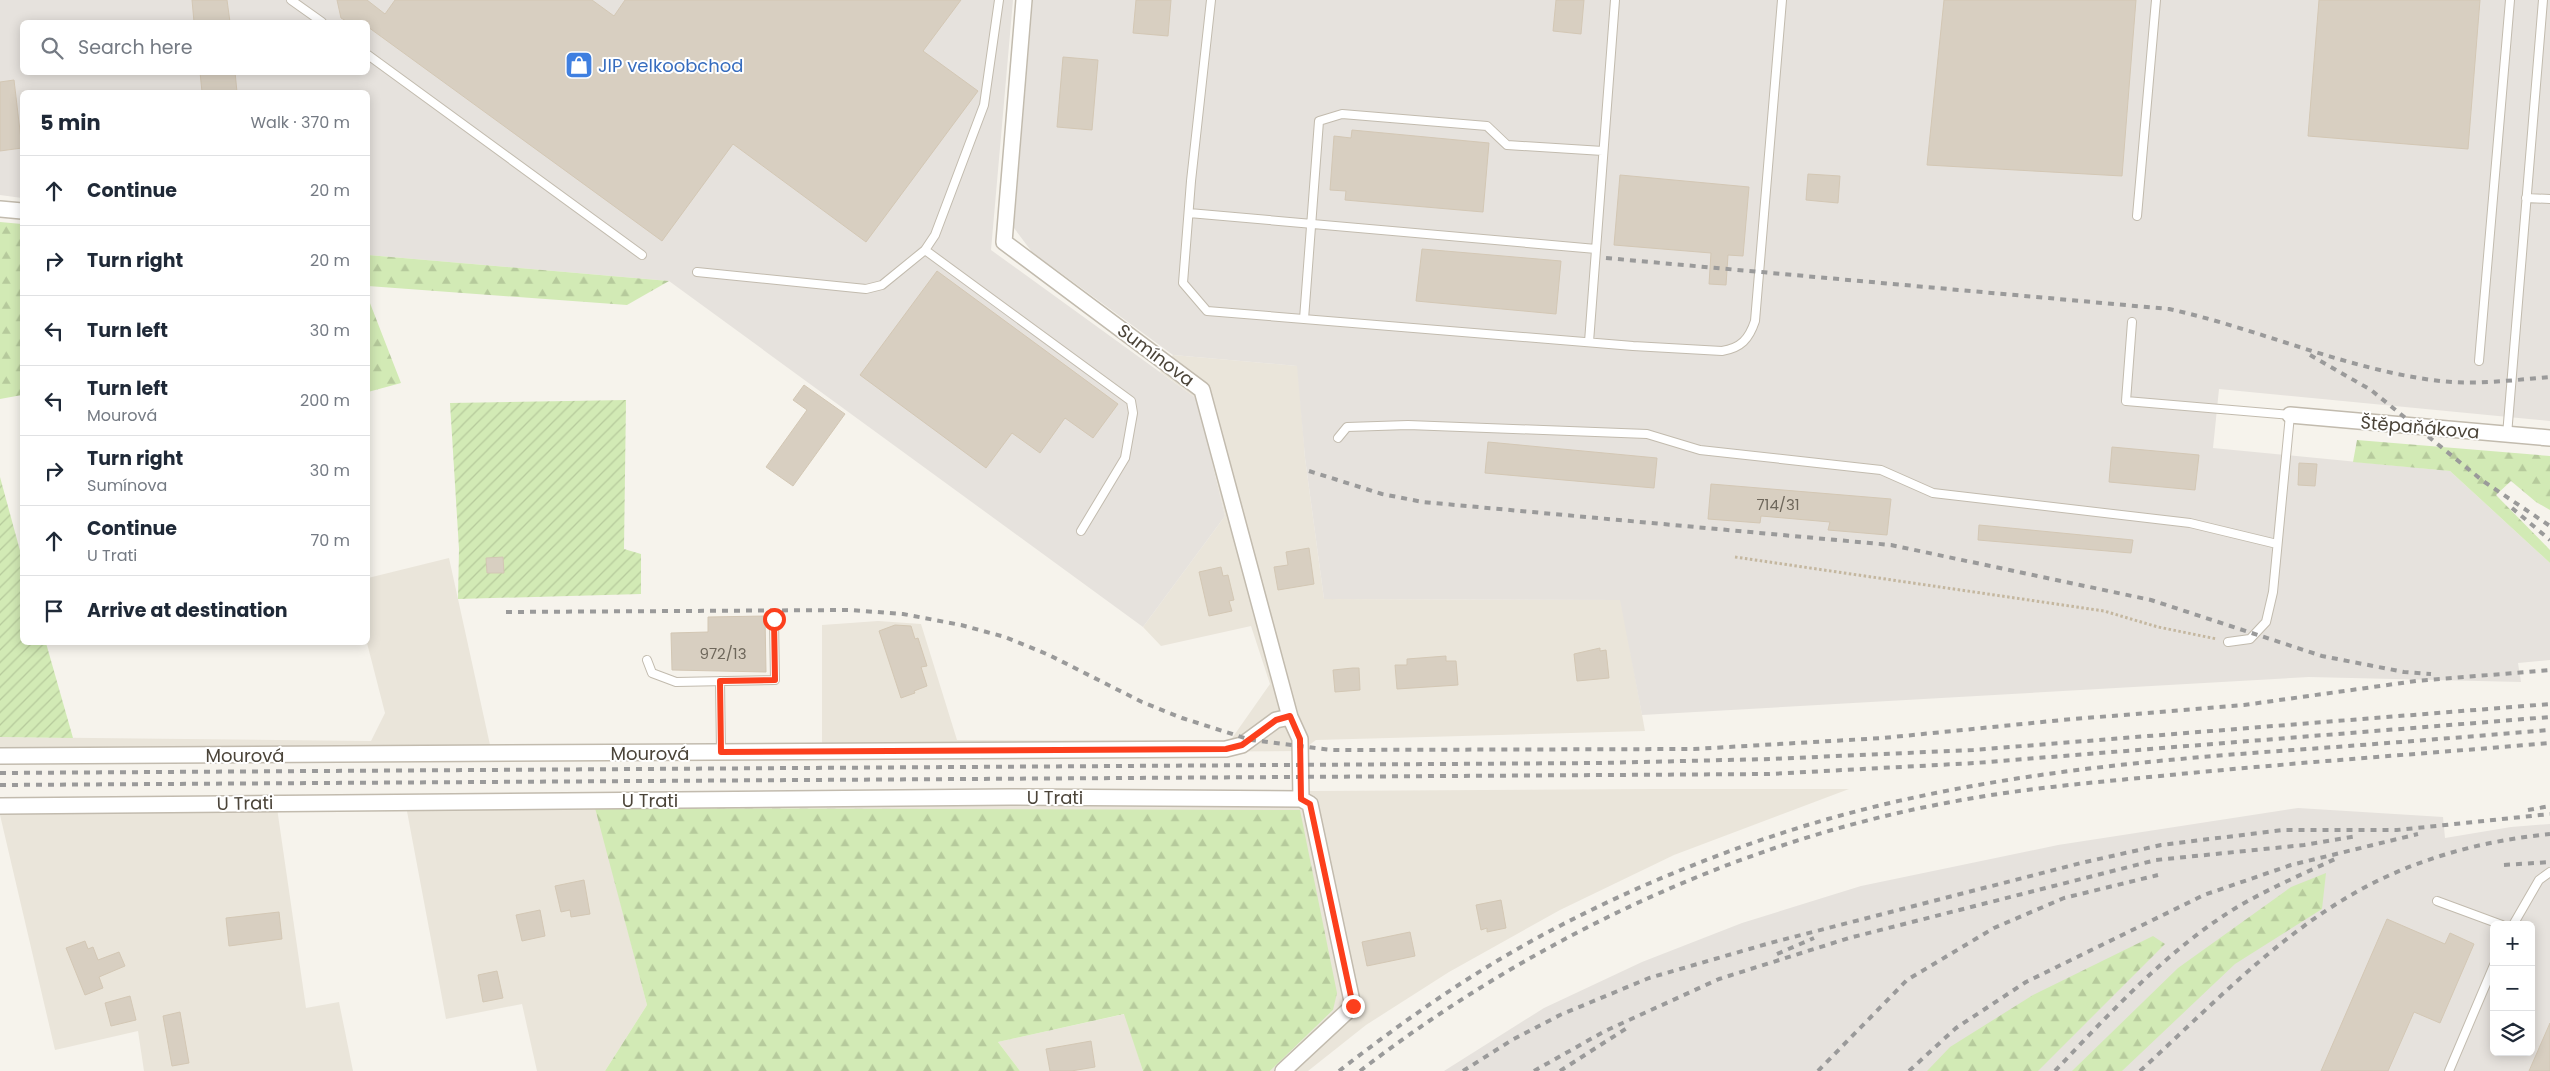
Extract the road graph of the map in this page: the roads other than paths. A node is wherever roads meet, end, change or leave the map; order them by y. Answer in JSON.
{"nodes":[{"id":1,"x":291,"y":0,"type":"edge"},
{"id":2,"x":999,"y":0,"type":"edge"},
{"id":3,"x":1024,"y":0,"type":"edge"},
{"id":4,"x":1211,"y":0,"type":"edge"},
{"id":5,"x":1614,"y":0,"type":"edge"},
{"id":6,"x":1782,"y":0,"type":"edge"},
{"id":7,"x":2156,"y":0,"type":"edge"},
{"id":8,"x":2510,"y":0,"type":"edge"},
{"id":9,"x":2543,"y":0,"type":"edge"},
{"id":10,"x":319,"y":20,"type":"edge"},
{"id":11,"x":370,"y":57,"type":"edge"},
{"id":12,"x":1603,"y":151,"type":"junction"},
{"id":13,"x":2526,"y":198,"type":"junction"},
{"id":14,"x":2550,"y":199,"type":"edge"},
{"id":15,"x":0,"y":209,"type":"edge"},
{"id":16,"x":20,"y":211,"type":"edge"},
{"id":17,"x":1188,"y":213,"type":"junction"},
{"id":18,"x":2137,"y":216,"type":"dead end"},
{"id":19,"x":1309,"y":224,"type":"junction"},
{"id":20,"x":1596,"y":249,"type":"junction"},
{"id":21,"x":925,"y":250,"type":"junction"},
{"id":22,"x":642,"y":256,"type":"dead end"},
{"id":23,"x":698,"y":272,"type":"dead end"},
{"id":24,"x":1304,"y":319,"type":"junction"},
{"id":25,"x":2132,"y":322,"type":"dead end"},
{"id":26,"x":1589,"y":342,"type":"junction"},
{"id":27,"x":2478,"y":362,"type":"dead end"},
{"id":28,"x":2290,"y":415,"type":"junction"},
{"id":29,"x":2507,"y":435,"type":"junction"},
{"id":30,"x":1338,"y":438,"type":"dead end"},
{"id":31,"x":2550,"y":438,"type":"edge"},
{"id":32,"x":1081,"y":531,"type":"dead end"},
{"id":33,"x":2277,"y":544,"type":"junction"},
{"id":34,"x":774,"y":619,"type":"dead end"},
{"id":35,"x":2228,"y":642,"type":"road end"},
{"id":36,"x":647,"y":660,"type":"dead end"},
{"id":37,"x":720,"y":681,"type":"junction"},
{"id":38,"x":1290,"y":716,"type":"junction"},
{"id":39,"x":721,"y":752,"type":"junction"},
{"id":40,"x":0,"y":756,"type":"edge"},
{"id":41,"x":1305,"y":801,"type":"junction"},
{"id":42,"x":0,"y":806,"type":"edge"},
{"id":43,"x":2550,"y":872,"type":"edge"},
{"id":44,"x":2437,"y":901,"type":"dead end"},
{"id":45,"x":2491,"y":921,"type":"edge"},
{"id":46,"x":2515,"y":921,"type":"edge"},
{"id":47,"x":2494,"y":966,"type":"edge"},
{"id":48,"x":1283,"y":1071,"type":"edge"},
{"id":49,"x":2449,"y":1071,"type":"edge"}],
"edges":[{"from":1,"to":10,"type":"lane"},
{"from":2,"to":21,"type":"lane"},
{"from":3,"to":38,"type":"street","name":"Sumínova"},
{"from":4,"to":17,"type":"lane"},
{"from":5,"to":12,"type":"lane"},
{"from":6,"to":26,"type":"lane"},
{"from":7,"to":18,"type":"lane"},
{"from":8,"to":27,"type":"lane"},
{"from":9,"to":13,"type":"lane"},
{"from":11,"to":22,"type":"lane"},
{"from":12,"to":19,"type":"lane"},
{"from":12,"to":20,"type":"lane"},
{"from":13,"to":14,"type":"lane"},
{"from":13,"to":29,"type":"lane"},
{"from":15,"to":16,"type":"street"},
{"from":17,"to":19,"type":"lane"},
{"from":17,"to":24,"type":"lane"},
{"from":19,"to":20,"type":"lane"},
{"from":19,"to":24,"type":"lane"},
{"from":20,"to":26,"type":"lane"},
{"from":21,"to":23,"type":"lane"},
{"from":21,"to":32,"type":"lane"},
{"from":24,"to":26,"type":"lane"},
{"from":25,"to":28,"type":"lane"},
{"from":28,"to":29,"type":"street","name":"Štěpaňákova"},
{"from":28,"to":33,"type":"lane"},
{"from":29,"to":31,"type":"street","name":"Štěpaňákova"},
{"from":30,"to":33,"type":"lane"},
{"from":33,"to":35,"type":"lane"},
{"from":34,"to":37,"type":"lane"},
{"from":36,"to":37,"type":"lane"},
{"from":37,"to":39,"type":"lane"},
{"from":38,"to":39,"type":"street","name":"Mourová"},
{"from":38,"to":41,"type":"street","name":"Sumínova"},
{"from":39,"to":40,"type":"street","name":"Mourová"},
{"from":41,"to":42,"type":"street","name":"U Trati"},
{"from":41,"to":48,"type":"street"},
{"from":43,"to":46,"type":"lane"},
{"from":44,"to":45,"type":"lane"},
{"from":47,"to":49,"type":"lane"}]}
